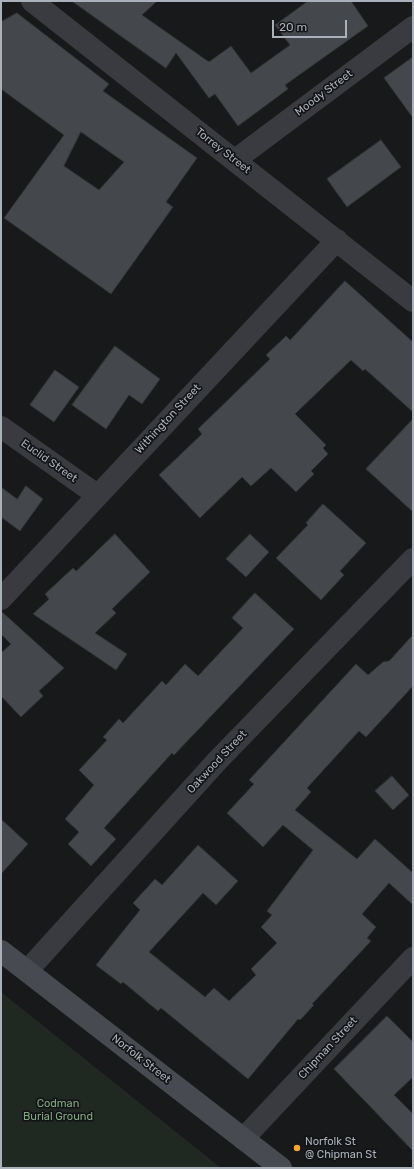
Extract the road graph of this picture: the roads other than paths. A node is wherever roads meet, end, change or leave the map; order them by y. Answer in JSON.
{"nodes":[{"id":1,"x":32,"y":1,"type":"edge"},
{"id":2,"x":413,"y":27,"type":"edge"},
{"id":3,"x":235,"y":160,"type":"junction"},
{"id":4,"x":337,"y":240,"type":"junction"},
{"id":5,"x":413,"y":301,"type":"edge"},
{"id":6,"x":1,"y":427,"type":"edge"},
{"id":7,"x":97,"y":495,"type":"junction"},
{"id":8,"x":413,"y":559,"type":"edge"},
{"id":9,"x":1,"y":599,"type":"edge"},
{"id":10,"x":1,"y":951,"type":"edge"},
{"id":11,"x":413,"y":958,"type":"edge"},
{"id":12,"x":27,"y":971,"type":"junction"},
{"id":13,"x":243,"y":1139,"type":"junction"},
{"id":14,"x":281,"y":1168,"type":"edge"}],
"edges":[{"from":1,"to":3,"type":"street","name":"Torrey Street"},
{"from":2,"to":3,"type":"street","name":"Moody Street"},
{"from":3,"to":4,"type":"street","name":"Torrey Street"},
{"from":4,"to":5,"type":"street","name":"Torrey Street"},
{"from":4,"to":7,"type":"street","name":"Withington Street"},
{"from":6,"to":7,"type":"street","name":"Euclid Street"},
{"from":7,"to":9,"type":"street","name":"Withington Street"},
{"from":8,"to":12,"type":"street","name":"Oakwood Street"},
{"from":10,"to":12,"type":"main road","name":"Norfolk Street"},
{"from":11,"to":13,"type":"street","name":"Chipman Street"},
{"from":12,"to":13,"type":"main road","name":"Norfolk Street"},
{"from":13,"to":14,"type":"main road","name":"Norfolk Street"}]}
